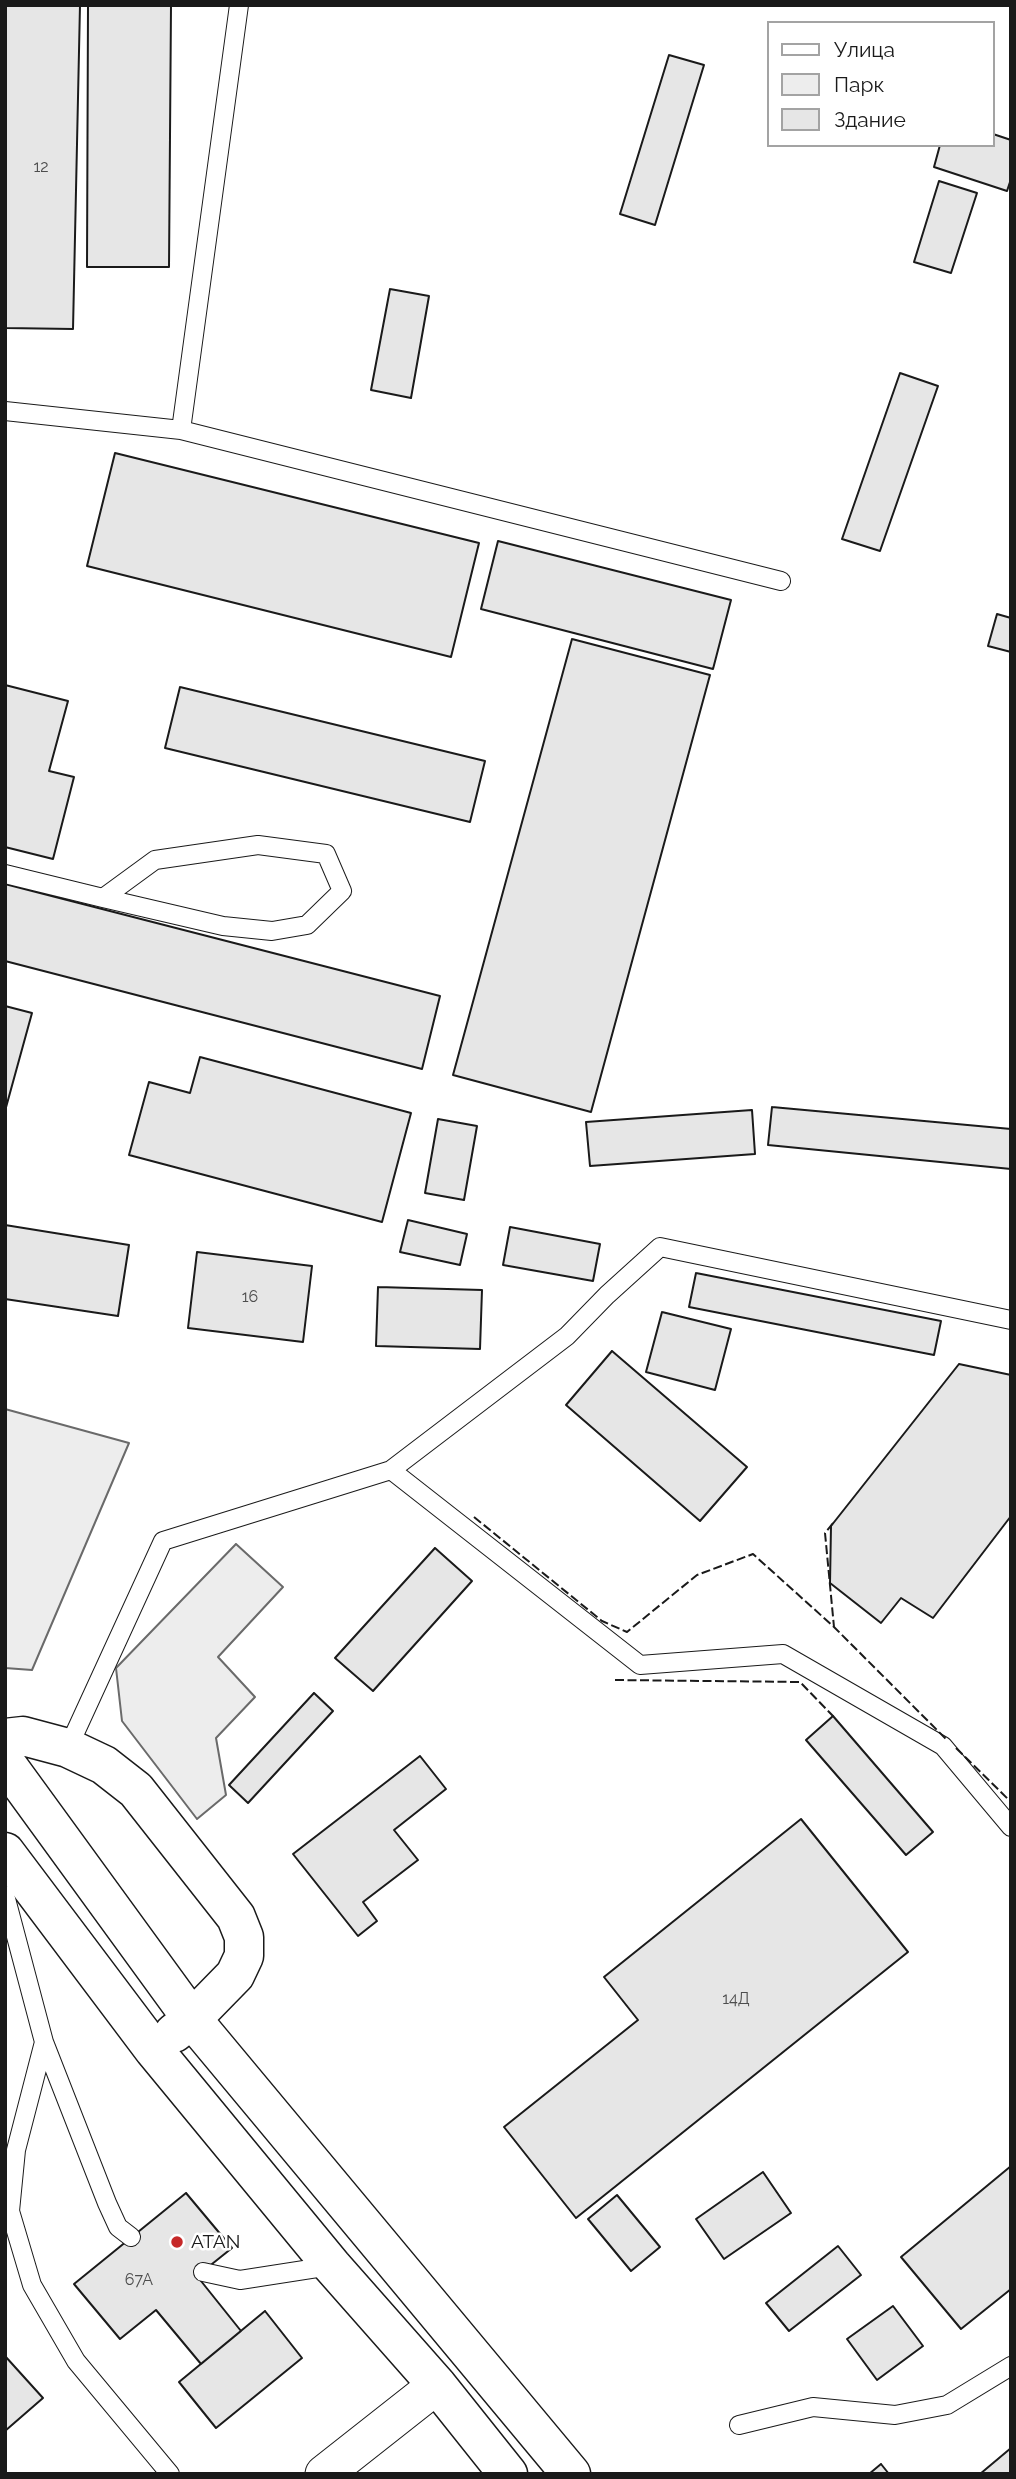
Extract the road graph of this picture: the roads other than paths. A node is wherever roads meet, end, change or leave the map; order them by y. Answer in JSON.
{"nodes":[{"id":1,"x":239,"y":5,"type":"edge"},
{"id":2,"x":5,"y":411,"type":"edge"},
{"id":3,"x":181,"y":430,"type":"junction"},
{"id":4,"x":781,"y":581,"type":"dead end"},
{"id":5,"x":5,"y":874,"type":"edge"},
{"id":6,"x":103,"y":898,"type":"junction"},
{"id":7,"x":1011,"y":1320,"type":"edge"},
{"id":8,"x":391,"y":1470,"type":"junction"},
{"id":9,"x":5,"y":1738,"type":"edge"},
{"id":10,"x":68,"y":1748,"type":"junction"},
{"id":11,"x":5,"y":1762,"type":"edge"},
{"id":12,"x":1011,"y":1827,"type":"edge"},
{"id":13,"x":5,"y":1852,"type":"edge"},
{"id":14,"x":5,"y":1895,"type":"edge"},
{"id":15,"x":192,"y":2019,"type":"junction"},
{"id":16,"x":44,"y":2042,"type":"junction"},
{"id":17,"x":154,"y":2050,"type":"junction"},
{"id":18,"x":131,"y":2238,"type":"dead end"},
{"id":19,"x":332,"y":2266,"type":"junction"},
{"id":20,"x":203,"y":2272,"type":"dead end"},
{"id":21,"x":1011,"y":2366,"type":"edge"},
{"id":22,"x":437,"y":2385,"type":"junction"},
{"id":23,"x":739,"y":2425,"type":"dead end"},
{"id":24,"x":170,"y":2474,"type":"edge"},
{"id":25,"x":324,"y":2474,"type":"edge"},
{"id":26,"x":508,"y":2474,"type":"edge"},
{"id":27,"x":571,"y":2474,"type":"edge"}],
"edges":[{"from":1,"to":3,"type":"lane"},
{"from":2,"to":3,"type":"lane"},
{"from":3,"to":4,"type":"lane"},
{"from":5,"to":6,"type":"lane"},
{"from":6,"to":6,"type":"lane"},
{"from":7,"to":8,"type":"lane"},
{"from":8,"to":10,"type":"lane"},
{"from":8,"to":12,"type":"lane"},
{"from":9,"to":10,"type":"main road"},
{"from":10,"to":15,"type":"main road"},
{"from":11,"to":15,"type":"main road"},
{"from":13,"to":17,"type":"main road"},
{"from":14,"to":16,"type":"lane"},
{"from":15,"to":17,"type":"main road"},
{"from":15,"to":27,"type":"main road"},
{"from":16,"to":18,"type":"lane"},
{"from":16,"to":24,"type":"lane"},
{"from":17,"to":19,"type":"main road"},
{"from":19,"to":20,"type":"lane"},
{"from":19,"to":22,"type":"main road"},
{"from":21,"to":23,"type":"lane"},
{"from":22,"to":25,"type":"street"},
{"from":22,"to":26,"type":"main road"}]}
